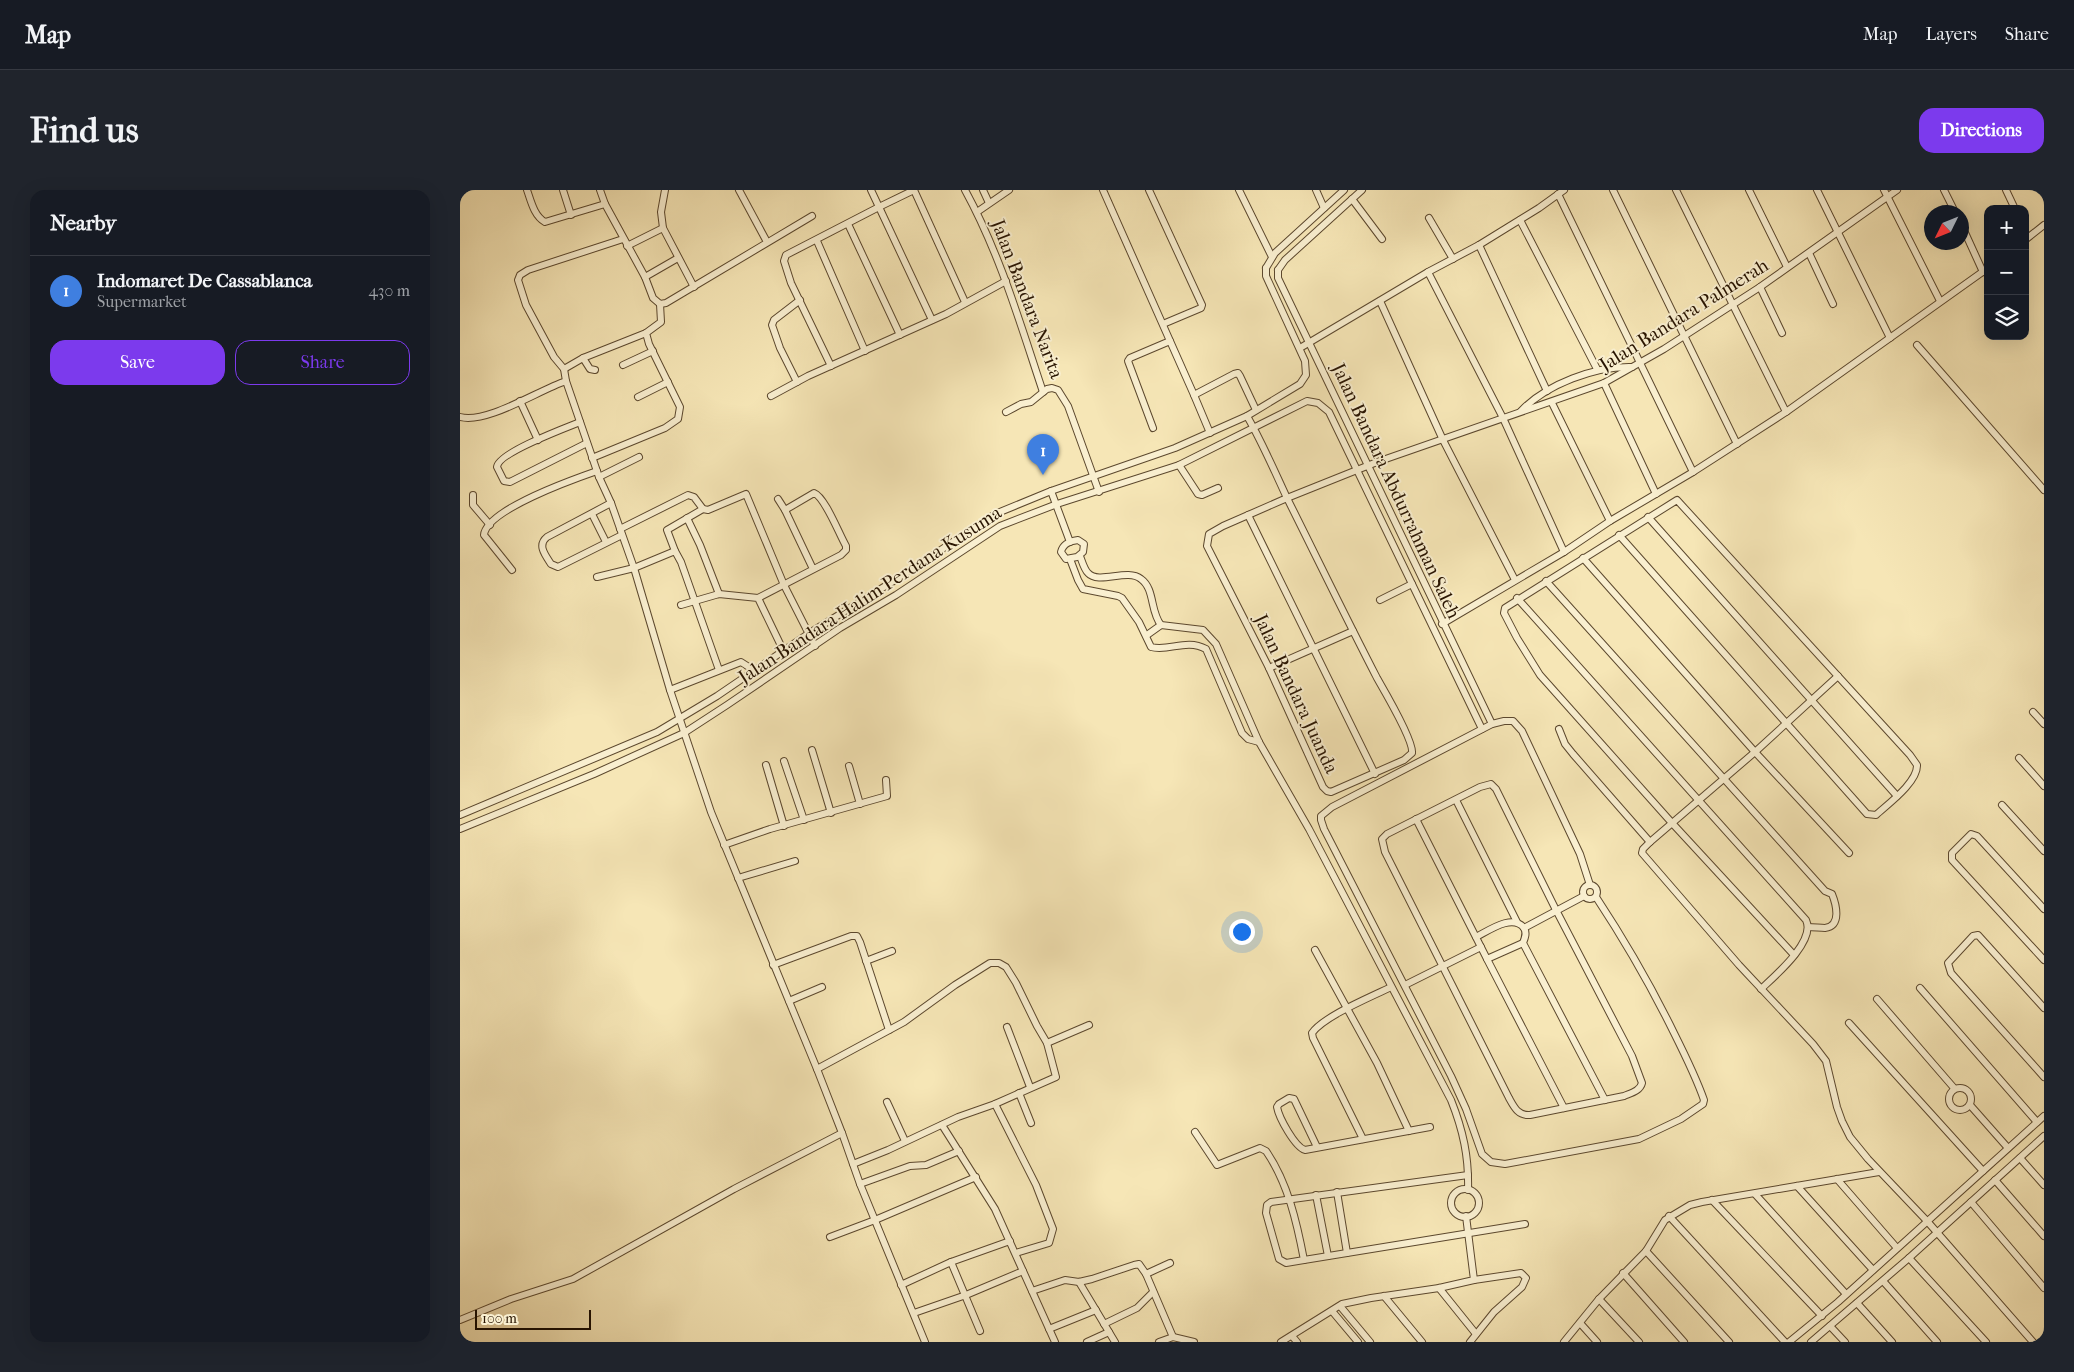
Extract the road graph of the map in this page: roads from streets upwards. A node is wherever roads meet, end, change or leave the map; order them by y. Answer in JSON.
{"nodes":[{"id":1,"x":527,"y":190,"type":"edge"},
{"id":2,"x":563,"y":190,"type":"edge"},
{"id":3,"x":600,"y":190,"type":"edge"},
{"id":4,"x":665,"y":190,"type":"edge"},
{"id":5,"x":739,"y":190,"type":"edge"},
{"id":6,"x":871,"y":190,"type":"edge"},
{"id":7,"x":914,"y":190,"type":"edge"},
{"id":8,"x":965,"y":190,"type":"edge"},
{"id":9,"x":983,"y":190,"type":"edge"},
{"id":10,"x":1009,"y":190,"type":"edge"},
{"id":11,"x":1104,"y":190,"type":"edge"},
{"id":12,"x":1149,"y":190,"type":"edge"},
{"id":13,"x":1239,"y":190,"type":"edge"},
{"id":14,"x":1316,"y":190,"type":"edge"},
{"id":15,"x":1344,"y":190,"type":"edge"},
{"id":16,"x":1362,"y":190,"type":"edge"},
{"id":17,"x":1613,"y":190,"type":"edge"},
{"id":18,"x":1676,"y":190,"type":"edge"},
{"id":19,"x":1749,"y":190,"type":"edge"},
{"id":20,"x":1817,"y":190,"type":"edge"},
{"id":21,"x":1884,"y":190,"type":"edge"},
{"id":22,"x":1897,"y":190,"type":"edge"},
{"id":23,"x":1944,"y":190,"type":"edge"},
{"id":24,"x":2006,"y":190,"type":"edge"},
{"id":25,"x":1561,"y":192,"type":"edge"},
{"id":26,"x":1888,"y":197,"type":"junction"},
{"id":27,"x":1352,"y":199,"type":"junction"},
{"id":28,"x":605,"y":204,"type":"junction"},
{"id":29,"x":989,"y":204,"type":"junction"},
{"id":30,"x":1952,"y":205,"type":"edge"},
{"id":31,"x":2012,"y":205,"type":"edge"},
{"id":32,"x":879,"y":207,"type":"junction"},
{"id":33,"x":1324,"y":208,"type":"junction"},
{"id":34,"x":976,"y":212,"type":"junction"},
{"id":35,"x":571,"y":215,"type":"junction"},
{"id":36,"x":812,"y":216,"type":"dead end"},
{"id":37,"x":1429,"y":218,"type":"dead end"},
{"id":38,"x":1520,"y":220,"type":"junction"},
{"id":39,"x":848,"y":224,"type":"junction"},
{"id":40,"x":2044,"y":225,"type":"edge"},
{"id":41,"x":664,"y":228,"type":"junction"},
{"id":42,"x":1837,"y":231,"type":"junction"},
{"id":43,"x":2029,"y":234,"type":"edge"},
{"id":44,"x":623,"y":239,"type":"junction"},
{"id":45,"x":1382,"y":239,"type":"dead end"},
{"id":46,"x":1969,"y":239,"type":"edge"},
{"id":47,"x":817,"y":241,"type":"junction"},
{"id":48,"x":767,"y":242,"type":"junction"},
{"id":49,"x":1479,"y":245,"type":"junction"},
{"id":50,"x":627,"y":246,"type":"junction"},
{"id":51,"x":1808,"y":253,"type":"junction"},
{"id":52,"x":1272,"y":257,"type":"junction"},
{"id":53,"x":678,"y":258,"type":"junction"},
{"id":54,"x":1453,"y":258,"type":"junction"},
{"id":55,"x":1787,"y":267,"type":"junction"},
{"id":56,"x":1266,"y":268,"type":"junction"},
{"id":57,"x":1984,"y":268,"type":"edge"},
{"id":58,"x":1278,"y":270,"type":"junction"},
{"id":59,"x":1984,"y":271,"type":"edge"},
{"id":60,"x":1428,"y":272,"type":"junction"},
{"id":61,"x":644,"y":277,"type":"junction"},
{"id":62,"x":1007,"y":283,"type":"junction"},
{"id":63,"x":694,"y":287,"type":"junction"},
{"id":64,"x":1760,"y":287,"type":"junction"},
{"id":65,"x":800,"y":300,"type":"junction"},
{"id":66,"x":1380,"y":301,"type":"junction"},
{"id":67,"x":1940,"y":301,"type":"junction"},
{"id":68,"x":965,"y":302,"type":"junction"},
{"id":69,"x":660,"y":304,"type":"junction"},
{"id":70,"x":1732,"y":304,"type":"junction"},
{"id":71,"x":1833,"y":304,"type":"dead end"},
{"id":72,"x":932,"y":320,"type":"junction"},
{"id":73,"x":1163,"y":324,"type":"junction"},
{"id":74,"x":646,"y":333,"type":"junction"},
{"id":75,"x":1782,"y":333,"type":"dead end"},
{"id":76,"x":900,"y":335,"type":"junction"},
{"id":77,"x":1684,"y":336,"type":"junction"},
{"id":78,"x":1890,"y":338,"type":"junction"},
{"id":79,"x":1170,"y":340,"type":"junction"},
{"id":80,"x":1308,"y":341,"type":"junction"},
{"id":81,"x":1917,"y":345,"type":"dead end"},
{"id":82,"x":1300,"y":348,"type":"junction"},
{"id":83,"x":865,"y":350,"type":"junction"},
{"id":84,"x":654,"y":351,"type":"junction"},
{"id":85,"x":583,"y":358,"type":"junction"},
{"id":86,"x":1640,"y":363,"type":"junction"},
{"id":87,"x":623,"y":365,"type":"dead end"},
{"id":88,"x":831,"y":366,"type":"junction"},
{"id":89,"x":1632,"y":367,"type":"junction"},
{"id":90,"x":564,"y":369,"type":"junction"},
{"id":91,"x":1598,"y":369,"type":"junction"},
{"id":92,"x":595,"y":370,"type":"dead end"},
{"id":93,"x":566,"y":381,"type":"junction"},
{"id":94,"x":668,"y":382,"type":"junction"},
{"id":95,"x":797,"y":382,"type":"junction"},
{"id":96,"x":1300,"y":384,"type":"joint"},
{"id":97,"x":1604,"y":384,"type":"junction"},
{"id":98,"x":1547,"y":391,"type":"junction"},
{"id":99,"x":1042,"y":392,"type":"junction"},
{"id":100,"x":1194,"y":395,"type":"junction"},
{"id":101,"x":771,"y":396,"type":"dead end"},
{"id":102,"x":638,"y":398,"type":"dead end"},
{"id":103,"x":520,"y":401,"type":"junction"},
{"id":104,"x":1303,"y":402,"type":"joint"},
{"id":105,"x":1552,"y":403,"type":"junction"},
{"id":106,"x":1340,"y":407,"type":"junction"},
{"id":107,"x":1256,"y":410,"type":"junction"},
{"id":108,"x":1521,"y":411,"type":"junction"},
{"id":109,"x":1006,"y":412,"type":"dead end"},
{"id":110,"x":1328,"y":412,"type":"junction"},
{"id":111,"x":1786,"y":412,"type":"junction"},
{"id":112,"x":1247,"y":416,"type":"junction"},
{"id":113,"x":460,"y":417,"type":"edge"},
{"id":114,"x":1503,"y":418,"type":"junction"},
{"id":115,"x":580,"y":422,"type":"junction"},
{"id":116,"x":1153,"y":428,"type":"dead end"},
{"id":117,"x":1254,"y":428,"type":"junction"},
{"id":118,"x":1210,"y":433,"type":"junction"},
{"id":119,"x":538,"y":440,"type":"junction"},
{"id":120,"x":1443,"y":440,"type":"junction"},
{"id":121,"x":587,"y":443,"type":"junction"},
{"id":122,"x":1737,"y":444,"type":"junction"},
{"id":123,"x":639,"y":457,"type":"dead end"},
{"id":124,"x":592,"y":458,"type":"junction"},
{"id":125,"x":1179,"y":465,"type":"junction"},
{"id":126,"x":1368,"y":466,"type":"junction"},
{"id":127,"x":1357,"y":471,"type":"junction"},
{"id":128,"x":1693,"y":472,"type":"junction"},
{"id":129,"x":598,"y":474,"type":"junction"},
{"id":130,"x":1093,"y":477,"type":"junction"},
{"id":131,"x":1218,"y":488,"type":"dead end"},
{"id":132,"x":1051,"y":490,"type":"junction"},
{"id":133,"x":2044,"y":490,"type":"edge"},
{"id":134,"x":1099,"y":492,"type":"junction"},
{"id":135,"x":1656,"y":494,"type":"junction"},
{"id":136,"x":473,"y":495,"type":"dead end"},
{"id":137,"x":1287,"y":498,"type":"junction"},
{"id":138,"x":778,"y":499,"type":"dead end"},
{"id":139,"x":606,"y":506,"type":"junction"},
{"id":140,"x":1058,"y":508,"type":"junction"},
{"id":141,"x":703,"y":509,"type":"junction"},
{"id":142,"x":785,"y":510,"type":"junction"},
{"id":143,"x":592,"y":514,"type":"junction"},
{"id":144,"x":1248,"y":515,"type":"junction"},
{"id":145,"x":1648,"y":517,"type":"junction"},
{"id":146,"x":687,"y":518,"type":"junction"},
{"id":147,"x":1610,"y":522,"type":"junction"},
{"id":148,"x":490,"y":525,"type":"junction"},
{"id":149,"x":1619,"y":535,"type":"junction"},
{"id":150,"x":615,"y":537,"type":"junction"},
{"id":151,"x":1070,"y":542,"type":"junction"},
{"id":152,"x":675,"y":551,"type":"junction"},
{"id":153,"x":1564,"y":552,"type":"junction"},
{"id":154,"x":1080,"y":556,"type":"junction"},
{"id":155,"x":1583,"y":558,"type":"junction"},
{"id":156,"x":1070,"y":560,"type":"junction"},
{"id":157,"x":627,"y":569,"type":"junction"},
{"id":158,"x":813,"y":569,"type":"junction"},
{"id":159,"x":512,"y":570,"type":"dead end"},
{"id":160,"x":597,"y":578,"type":"dead end"},
{"id":161,"x":1515,"y":580,"type":"junction"},
{"id":162,"x":1546,"y":581,"type":"junction"},
{"id":163,"x":1412,"y":584,"type":"junction"},
{"id":164,"x":784,"y":585,"type":"junction"},
{"id":165,"x":719,"y":594,"type":"junction"},
{"id":166,"x":758,"y":598,"type":"junction"},
{"id":167,"x":1517,"y":598,"type":"junction"},
{"id":168,"x":695,"y":600,"type":"junction"},
{"id":169,"x":1380,"y":600,"type":"dead end"},
{"id":170,"x":681,"y":605,"type":"dead end"},
{"id":171,"x":1161,"y":624,"type":"junction"},
{"id":172,"x":1442,"y":624,"type":"junction"},
{"id":173,"x":1353,"y":631,"type":"junction"},
{"id":174,"x":808,"y":634,"type":"junction"},
{"id":175,"x":1146,"y":635,"type":"junction"},
{"id":176,"x":1216,"y":644,"type":"junction"},
{"id":177,"x":815,"y":646,"type":"junction"},
{"id":178,"x":1206,"y":649,"type":"junction"},
{"id":179,"x":1313,"y":649,"type":"junction"},
{"id":180,"x":784,"y":652,"type":"junction"},
{"id":181,"x":1269,"y":668,"type":"junction"},
{"id":182,"x":719,"y":670,"type":"junction"},
{"id":183,"x":755,"y":671,"type":"junction"},
{"id":184,"x":1838,"y":676,"type":"junction"},
{"id":185,"x":670,"y":690,"type":"junction"},
{"id":186,"x":1812,"y":700,"type":"junction"},
{"id":187,"x":2033,"y":712,"type":"dead end"},
{"id":188,"x":680,"y":720,"type":"junction"},
{"id":189,"x":1492,"y":724,"type":"junction"},
{"id":190,"x":1786,"y":724,"type":"junction"},
{"id":191,"x":2044,"y":724,"type":"edge"},
{"id":192,"x":1482,"y":729,"type":"junction"},
{"id":193,"x":1559,"y":730,"type":"dead end"},
{"id":194,"x":684,"y":733,"type":"junction"},
{"id":195,"x":1259,"y":742,"type":"junction"},
{"id":196,"x":812,"y":750,"type":"dead end"},
{"id":197,"x":1755,"y":752,"type":"junction"},
{"id":198,"x":2019,"y":758,"type":"dead end"},
{"id":199,"x":591,"y":760,"type":"junction"},
{"id":200,"x":784,"y":761,"type":"dead end"},
{"id":201,"x":766,"y":765,"type":"dead end"},
{"id":202,"x":848,"y":766,"type":"dead end"},
{"id":203,"x":596,"y":773,"type":"junction"},
{"id":204,"x":1375,"y":774,"type":"junction"},
{"id":205,"x":1722,"y":779,"type":"junction"},
{"id":206,"x":886,"y":780,"type":"dead end"},
{"id":207,"x":2044,"y":786,"type":"edge"},
{"id":208,"x":1897,"y":796,"type":"junction"},
{"id":209,"x":1456,"y":800,"type":"junction"},
{"id":210,"x":1697,"y":800,"type":"junction"},
{"id":211,"x":860,"y":804,"type":"junction"},
{"id":212,"x":2002,"y":805,"type":"dead end"},
{"id":213,"x":830,"y":813,"type":"junction"},
{"id":214,"x":460,"y":815,"type":"edge"},
{"id":215,"x":1416,"y":819,"type":"junction"},
{"id":216,"x":804,"y":820,"type":"junction"},
{"id":217,"x":1672,"y":823,"type":"junction"},
{"id":218,"x":784,"y":826,"type":"junction"},
{"id":219,"x":460,"y":829,"type":"edge"},
{"id":220,"x":1650,"y":842,"type":"junction"},
{"id":221,"x":724,"y":845,"type":"junction"},
{"id":222,"x":2044,"y":851,"type":"edge"},
{"id":223,"x":1849,"y":853,"type":"dead end"},
{"id":224,"x":795,"y":861,"type":"dead end"},
{"id":225,"x":738,"y":878,"type":"junction"},
{"id":226,"x":1590,"y":885,"type":"junction"},
{"id":227,"x":1584,"y":896,"type":"junction"},
{"id":228,"x":1596,"y":896,"type":"junction"},
{"id":229,"x":2044,"y":909,"type":"edge"},
{"id":230,"x":1556,"y":910,"type":"junction"},
{"id":231,"x":1517,"y":922,"type":"junction"},
{"id":232,"x":1808,"y":927,"type":"junction"},
{"id":233,"x":1524,"y":928,"type":"junction"},
{"id":234,"x":1476,"y":937,"type":"junction"},
{"id":235,"x":1523,"y":943,"type":"junction"},
{"id":236,"x":1481,"y":947,"type":"junction"},
{"id":237,"x":1315,"y":950,"type":"dead end"},
{"id":238,"x":892,"y":951,"type":"dead end"},
{"id":239,"x":1794,"y":955,"type":"junction"},
{"id":240,"x":1487,"y":959,"type":"junction"},
{"id":241,"x":2044,"y":960,"type":"edge"},
{"id":242,"x":866,"y":961,"type":"junction"},
{"id":243,"x":773,"y":965,"type":"junction"},
{"id":244,"x":1443,"y":966,"type":"junction"},
{"id":245,"x":1404,"y":985,"type":"junction"},
{"id":246,"x":822,"y":987,"type":"dead end"},
{"id":247,"x":1391,"y":988,"type":"junction"},
{"id":248,"x":1920,"y":988,"type":"dead end"},
{"id":249,"x":1761,"y":989,"type":"junction"},
{"id":250,"x":1877,"y":999,"type":"dead end"},
{"id":251,"x":789,"y":1001,"type":"junction"},
{"id":252,"x":1347,"y":1008,"type":"junction"},
{"id":253,"x":2044,"y":1008,"type":"edge"},
{"id":254,"x":1849,"y":1023,"type":"dead end"},
{"id":255,"x":1089,"y":1025,"type":"dead end"},
{"id":256,"x":1007,"y":1027,"type":"dead end"},
{"id":257,"x":889,"y":1030,"type":"junction"},
{"id":258,"x":1047,"y":1043,"type":"junction"},
{"id":259,"x":817,"y":1069,"type":"junction"},
{"id":260,"x":2044,"y":1077,"type":"edge"},
{"id":261,"x":1030,"y":1088,"type":"junction"},
{"id":262,"x":1954,"y":1088,"type":"junction"},
{"id":263,"x":1019,"y":1093,"type":"junction"},
{"id":264,"x":1605,"y":1100,"type":"junction"},
{"id":265,"x":887,"y":1102,"type":"dead end"},
{"id":266,"x":995,"y":1104,"type":"junction"},
{"id":267,"x":1970,"y":1104,"type":"junction"},
{"id":268,"x":1564,"y":1108,"type":"junction"},
{"id":269,"x":2044,"y":1116,"type":"edge"},
{"id":270,"x":2037,"y":1122,"type":"junction"},
{"id":271,"x":1031,"y":1123,"type":"dead end"},
{"id":272,"x":942,"y":1125,"type":"junction"},
{"id":273,"x":1430,"y":1127,"type":"dead end"},
{"id":274,"x":1409,"y":1131,"type":"junction"},
{"id":275,"x":1195,"y":1132,"type":"dead end"},
{"id":276,"x":842,"y":1133,"type":"junction"},
{"id":277,"x":2044,"y":1136,"type":"edge"},
{"id":278,"x":1363,"y":1139,"type":"junction"},
{"id":279,"x":905,"y":1141,"type":"junction"},
{"id":280,"x":1317,"y":1147,"type":"junction"},
{"id":281,"x":2008,"y":1148,"type":"junction"},
{"id":282,"x":959,"y":1151,"type":"junction"},
{"id":283,"x":2020,"y":1158,"type":"junction"},
{"id":284,"x":853,"y":1164,"type":"junction"},
{"id":285,"x":1879,"y":1172,"type":"junction"},
{"id":286,"x":1984,"y":1172,"type":"junction"},
{"id":287,"x":1468,"y":1175,"type":"junction"},
{"id":288,"x":976,"y":1177,"type":"junction"},
{"id":289,"x":1837,"y":1180,"type":"junction"},
{"id":290,"x":1995,"y":1180,"type":"junction"},
{"id":291,"x":860,"y":1184,"type":"junction"},
{"id":292,"x":2044,"y":1185,"type":"edge"},
{"id":293,"x":1797,"y":1186,"type":"junction"},
{"id":294,"x":1468,"y":1190,"type":"junction"},
{"id":295,"x":1337,"y":1192,"type":"junction"},
{"id":296,"x":1755,"y":1194,"type":"junction"},
{"id":297,"x":1316,"y":1195,"type":"junction"},
{"id":298,"x":1289,"y":1198,"type":"junction"},
{"id":299,"x":1712,"y":1200,"type":"junction"},
{"id":300,"x":1971,"y":1202,"type":"junction"},
{"id":301,"x":1466,"y":1216,"type":"junction"},
{"id":302,"x":1669,"y":1216,"type":"junction"},
{"id":303,"x":875,"y":1220,"type":"junction"},
{"id":304,"x":1927,"y":1221,"type":"junction"},
{"id":305,"x":1525,"y":1224,"type":"dead end"},
{"id":306,"x":1937,"y":1232,"type":"junction"},
{"id":307,"x":1467,"y":1235,"type":"junction"},
{"id":308,"x":830,"y":1236,"type":"dead end"},
{"id":309,"x":2044,"y":1236,"type":"edge"},
{"id":310,"x":1010,"y":1241,"type":"junction"},
{"id":311,"x":1897,"y":1248,"type":"junction"},
{"id":312,"x":1646,"y":1251,"type":"junction"},
{"id":313,"x":1016,"y":1253,"type":"junction"},
{"id":314,"x":1346,"y":1254,"type":"junction"},
{"id":315,"x":1328,"y":1256,"type":"junction"},
{"id":316,"x":1909,"y":1258,"type":"junction"},
{"id":317,"x":1304,"y":1260,"type":"junction"},
{"id":318,"x":951,"y":1262,"type":"junction"},
{"id":319,"x":1170,"y":1263,"type":"dead end"},
{"id":320,"x":1872,"y":1270,"type":"junction"},
{"id":321,"x":1023,"y":1271,"type":"junction"},
{"id":322,"x":1623,"y":1273,"type":"junction"},
{"id":323,"x":1146,"y":1274,"type":"junction"},
{"id":324,"x":1474,"y":1280,"type":"junction"},
{"id":325,"x":1883,"y":1281,"type":"junction"},
{"id":326,"x":1079,"y":1282,"type":"junction"},
{"id":327,"x":901,"y":1285,"type":"junction"},
{"id":328,"x":1439,"y":1288,"type":"junction"},
{"id":329,"x":2044,"y":1288,"type":"edge"},
{"id":330,"x":1032,"y":1291,"type":"junction"},
{"id":331,"x":1153,"y":1292,"type":"junction"},
{"id":332,"x":1846,"y":1294,"type":"junction"},
{"id":333,"x":966,"y":1295,"type":"junction"},
{"id":334,"x":1384,"y":1296,"type":"junction"},
{"id":335,"x":1599,"y":1298,"type":"junction"},
{"id":336,"x":1840,"y":1300,"type":"junction"},
{"id":337,"x":1857,"y":1303,"type":"junction"},
{"id":338,"x":1340,"y":1306,"type":"junction"},
{"id":339,"x":1096,"y":1310,"type":"junction"},
{"id":340,"x":1849,"y":1310,"type":"junction"},
{"id":341,"x":1332,"y":1311,"type":"junction"},
{"id":342,"x":914,"y":1313,"type":"junction"},
{"id":343,"x":1822,"y":1316,"type":"junction"},
{"id":344,"x":460,"y":1320,"type":"edge"},
{"id":345,"x":1580,"y":1323,"type":"junction"},
{"id":346,"x":1104,"y":1324,"type":"junction"},
{"id":347,"x":1830,"y":1326,"type":"junction"},
{"id":348,"x":1049,"y":1330,"type":"junction"},
{"id":349,"x":980,"y":1331,"type":"dead end"},
{"id":350,"x":1109,"y":1332,"type":"junction"},
{"id":351,"x":1476,"y":1334,"type":"junction"},
{"id":352,"x":1292,"y":1336,"type":"junction"},
{"id":353,"x":1173,"y":1337,"type":"junction"},
{"id":354,"x":1053,"y":1341,"type":"edge"},
{"id":355,"x":925,"y":1342,"type":"edge"},
{"id":356,"x":1086,"y":1342,"type":"edge"},
{"id":357,"x":1115,"y":1342,"type":"edge"},
{"id":358,"x":1159,"y":1342,"type":"edge"},
{"id":359,"x":1194,"y":1342,"type":"edge"},
{"id":360,"x":1281,"y":1342,"type":"edge"},
{"id":361,"x":1297,"y":1342,"type":"edge"},
{"id":362,"x":1358,"y":1342,"type":"edge"},
{"id":363,"x":1370,"y":1342,"type":"edge"},
{"id":364,"x":1422,"y":1342,"type":"edge"},
{"id":365,"x":1470,"y":1342,"type":"edge"},
{"id":366,"x":1564,"y":1342,"type":"edge"},
{"id":367,"x":1597,"y":1342,"type":"edge"},
{"id":368,"x":1639,"y":1342,"type":"edge"},
{"id":369,"x":1684,"y":1342,"type":"edge"},
{"id":370,"x":1729,"y":1342,"type":"edge"},
{"id":371,"x":1785,"y":1342,"type":"edge"},
{"id":372,"x":1789,"y":1342,"type":"edge"},
{"id":373,"x":1811,"y":1342,"type":"edge"},
{"id":374,"x":1845,"y":1342,"type":"edge"},
{"id":375,"x":1892,"y":1342,"type":"edge"},
{"id":376,"x":1937,"y":1342,"type":"edge"},
{"id":377,"x":1986,"y":1342,"type":"edge"},
{"id":378,"x":2033,"y":1342,"type":"edge"}],
"edges":[{"from":1,"to":35,"type":"street"},
{"from":2,"to":35,"type":"street"},
{"from":3,"to":28,"type":"street"},
{"from":4,"to":41,"type":"street"},
{"from":5,"to":48,"type":"street"},
{"from":6,"to":32,"type":"street"},
{"from":7,"to":32,"type":"street"},
{"from":7,"to":68,"type":"street"},
{"from":8,"to":34,"type":"street","name":"Jalan Bandara Narita"},
{"from":9,"to":29,"type":"street"},
{"from":10,"to":29,"type":"street"},
{"from":11,"to":73,"type":"street"},
{"from":12,"to":73,"type":"street"},
{"from":13,"to":52,"type":"street"},
{"from":14,"to":33,"type":"street"},
{"from":15,"to":33,"type":"street"},
{"from":16,"to":27,"type":"street"},
{"from":17,"to":77,"type":"street"},
{"from":18,"to":70,"type":"street"},
{"from":19,"to":55,"type":"street"},
{"from":20,"to":42,"type":"street"},
{"from":21,"to":26,"type":"street"},
{"from":22,"to":26,"type":"street","name":"Jalan Bandara Palmerah"},
{"from":23,"to":30,"type":"street"},
{"from":24,"to":31,"type":"street"},
{"from":25,"to":38,"type":"street"},
{"from":25,"to":86,"type":"street"},
{"from":26,"to":42,"type":"street","name":"Jalan Bandara Palmerah"},
{"from":26,"to":67,"type":"street"},
{"from":27,"to":45,"type":"street"},
{"from":27,"to":58,"type":"street"},
{"from":28,"to":35,"type":"street"},
{"from":28,"to":44,"type":"street"},
{"from":29,"to":34,"type":"street"},
{"from":32,"to":39,"type":"street"},
{"from":32,"to":72,"type":"street"},
{"from":33,"to":52,"type":"street"},
{"from":34,"to":62,"type":"street","name":"Jalan Bandara Narita"},
{"from":36,"to":48,"type":"street"},
{"from":37,"to":54,"type":"street"},
{"from":38,"to":49,"type":"street"},
{"from":38,"to":91,"type":"street"},
{"from":39,"to":47,"type":"street"},
{"from":39,"to":76,"type":"street"},
{"from":40,"to":43,"type":"street"},
{"from":41,"to":50,"type":"street"},
{"from":41,"to":53,"type":"street"},
{"from":42,"to":51,"type":"street","name":"Jalan Bandara Palmerah"},
{"from":42,"to":78,"type":"street"},
{"from":44,"to":50,"type":"street"},
{"from":44,"to":90,"type":"street"},
{"from":46,"to":57,"type":"street"},
{"from":47,"to":65,"type":"street"},
{"from":47,"to":83,"type":"street"},
{"from":48,"to":63,"type":"street"},
{"from":49,"to":54,"type":"street"},
{"from":49,"to":98,"type":"street"},
{"from":50,"to":61,"type":"street"},
{"from":51,"to":55,"type":"street","name":"Jalan Bandara Palmerah"},
{"from":51,"to":71,"type":"street"},
{"from":52,"to":56,"type":"street"},
{"from":53,"to":61,"type":"street"},
{"from":53,"to":63,"type":"street"},
{"from":54,"to":60,"type":"street"},
{"from":55,"to":64,"type":"street","name":"Jalan Bandara Palmerah"},
{"from":56,"to":58,"type":"street"},
{"from":56,"to":82,"type":"street","name":"Jalan Bandara Abdurrahman Saleh"},
{"from":58,"to":80,"type":"street","name":"Jalan Bandara Abdurrahman Saleh"},
{"from":59,"to":67,"type":"street"},
{"from":60,"to":66,"type":"street"},
{"from":60,"to":114,"type":"street"},
{"from":61,"to":69,"type":"street"},
{"from":62,"to":68,"type":"street"},
{"from":62,"to":99,"type":"street","name":"Jalan Bandara Narita"},
{"from":63,"to":69,"type":"street"},
{"from":64,"to":70,"type":"street","name":"Jalan Bandara Palmerah"},
{"from":64,"to":75,"type":"street"},
{"from":65,"to":88,"type":"street"},
{"from":65,"to":95,"type":"street"},
{"from":66,"to":80,"type":"street"},
{"from":66,"to":120,"type":"street"},
{"from":67,"to":78,"type":"street"},
{"from":68,"to":72,"type":"street"},
{"from":69,"to":74,"type":"street"},
{"from":70,"to":77,"type":"street","name":"Jalan Bandara Palmerah"},
{"from":70,"to":111,"type":"street"},
{"from":72,"to":76,"type":"street"},
{"from":73,"to":79,"type":"street"},
{"from":74,"to":84,"type":"street"},
{"from":74,"to":85,"type":"street"},
{"from":76,"to":83,"type":"street"},
{"from":77,"to":86,"type":"street","name":"Jalan Bandara Palmerah"},
{"from":77,"to":122,"type":"street"},
{"from":78,"to":111,"type":"street"},
{"from":79,"to":100,"type":"street"},
{"from":79,"to":116,"type":"street"},
{"from":80,"to":82,"type":"street"},
{"from":80,"to":106,"type":"street","name":"Jalan Bandara Abdurrahman Saleh"},
{"from":81,"to":133,"type":"street"},
{"from":82,"to":96,"type":"street","name":"Jalan Bandara Abdurrahman Saleh"},
{"from":83,"to":88,"type":"street"},
{"from":84,"to":87,"type":"street"},
{"from":84,"to":94,"type":"street"},
{"from":85,"to":90,"type":"street"},
{"from":85,"to":92,"type":"street"},
{"from":86,"to":89,"type":"street","name":"Jalan Bandara Palmerah"},
{"from":86,"to":128,"type":"street"},
{"from":88,"to":95,"type":"street"},
{"from":89,"to":91,"type":"street"},
{"from":89,"to":97,"type":"street","name":"Jalan Bandara Palmerah"},
{"from":90,"to":93,"type":"street"},
{"from":91,"to":98,"type":"street"},
{"from":93,"to":103,"type":"street"},
{"from":93,"to":115,"type":"street"},
{"from":94,"to":102,"type":"street"},
{"from":94,"to":124,"type":"street"},
{"from":95,"to":101,"type":"street"},
{"from":96,"to":107,"type":"street","name":"Jalan Bandara Halim Perdana Kusuma"},
{"from":97,"to":105,"type":"street","name":"Jalan Bandara Palmerah"},
{"from":97,"to":135,"type":"street"},
{"from":98,"to":108,"type":"street"},
{"from":99,"to":109,"type":"street"},
{"from":99,"to":130,"type":"street","name":"Jalan Bandara Narita"},
{"from":100,"to":107,"type":"street"},
{"from":100,"to":118,"type":"street"},
{"from":103,"to":113,"type":"street"},
{"from":103,"to":119,"type":"street"},
{"from":104,"to":110,"type":"street","name":"Jalan Bandara Abdurrahman Saleh"},
{"from":104,"to":117,"type":"street","name":"Jalan Bandara Halim Perdana Kusuma"},
{"from":105,"to":108,"type":"street","name":"Jalan Bandara Palmerah"},
{"from":105,"to":147,"type":"street"},
{"from":106,"to":110,"type":"street"},
{"from":106,"to":126,"type":"street","name":"Jalan Bandara Abdurrahman Saleh"},
{"from":107,"to":112,"type":"street","name":"Jalan Bandara Halim Perdana Kusuma"},
{"from":108,"to":114,"type":"street","name":"Jalan Bandara Palmerah"},
{"from":110,"to":127,"type":"street","name":"Jalan Bandara Abdurrahman Saleh"},
{"from":111,"to":122,"type":"street"},
{"from":112,"to":117,"type":"street","name":"Jalan Bandara Juanda"},
{"from":112,"to":118,"type":"street","name":"Jalan Bandara Halim Perdana Kusuma"},
{"from":114,"to":120,"type":"street","name":"Jalan Bandara Palmerah"},
{"from":114,"to":153,"type":"street"},
{"from":115,"to":119,"type":"street"},
{"from":115,"to":121,"type":"street"},
{"from":117,"to":125,"type":"street","name":"Jalan Bandara Halim Perdana Kusuma"},
{"from":117,"to":137,"type":"street","name":"Jalan Bandara Juanda"},
{"from":118,"to":130,"type":"street","name":"Jalan Bandara Halim Perdana Kusuma"},
{"from":119,"to":121,"type":"street"},
{"from":120,"to":126,"type":"street","name":"Jalan Bandara Palmerah"},
{"from":120,"to":161,"type":"street"},
{"from":121,"to":124,"type":"street"},
{"from":122,"to":128,"type":"street"},
{"from":123,"to":129,"type":"street"},
{"from":124,"to":129,"type":"street"},
{"from":125,"to":131,"type":"street"},
{"from":125,"to":134,"type":"street","name":"Jalan Bandara Halim Perdana Kusuma"},
{"from":126,"to":127,"type":"street","name":"Jalan Bandara Palmerah"},
{"from":126,"to":172,"type":"street","name":"Jalan Bandara Abdurrahman Saleh"},
{"from":127,"to":137,"type":"street","name":"Jalan Bandara Juanda"},
{"from":127,"to":163,"type":"street","name":"Jalan Bandara Abdurrahman Saleh"},
{"from":128,"to":135,"type":"street"},
{"from":129,"to":139,"type":"street"},
{"from":129,"to":148,"type":"street"},
{"from":130,"to":132,"type":"street","name":"Jalan Bandara Halim Perdana Kusuma"},
{"from":130,"to":134,"type":"street","name":"Jalan Bandara Narita"},
{"from":132,"to":140,"type":"street"},
{"from":132,"to":174,"type":"street","name":"Jalan Bandara Halim Perdana Kusuma"},
{"from":134,"to":140,"type":"street","name":"Jalan Bandara Halim Perdana Kusuma"},
{"from":135,"to":147,"type":"street"},
{"from":136,"to":148,"type":"street"},
{"from":137,"to":144,"type":"street","name":"Jalan Bandara Juanda"},
{"from":137,"to":173,"type":"street","name":"Jalan Bandara Juanda"},
{"from":138,"to":142,"type":"street"},
{"from":139,"to":143,"type":"street"},
{"from":139,"to":150,"type":"street"},
{"from":140,"to":151,"type":"street"},
{"from":140,"to":177,"type":"street","name":"Jalan Bandara Halim Perdana Kusuma"},
{"from":141,"to":146,"type":"street"},
{"from":141,"to":150,"type":"street"},
{"from":141,"to":164,"type":"street"},
{"from":142,"to":158,"type":"street"},
{"from":142,"to":158,"type":"street"},
{"from":143,"to":150,"type":"street"},
{"from":143,"to":150,"type":"street"},
{"from":144,"to":179,"type":"street"},
{"from":144,"to":181,"type":"street","name":"Jalan Bandara Juanda"},
{"from":145,"to":149,"type":"street"},
{"from":145,"to":184,"type":"street"},
{"from":145,"to":186,"type":"street"},
{"from":146,"to":152,"type":"street"},
{"from":146,"to":165,"type":"street"},
{"from":147,"to":153,"type":"street"},
{"from":148,"to":159,"type":"street"},
{"from":149,"to":155,"type":"street"},
{"from":149,"to":190,"type":"street"},
{"from":150,"to":157,"type":"street"},
{"from":151,"to":154,"type":"street"},
{"from":151,"to":156,"type":"street"},
{"from":152,"to":157,"type":"street"},
{"from":152,"to":168,"type":"street"},
{"from":153,"to":161,"type":"street"},
{"from":154,"to":156,"type":"street"},
{"from":154,"to":171,"type":"street"},
{"from":155,"to":162,"type":"street"},
{"from":155,"to":197,"type":"street"},
{"from":156,"to":175,"type":"street"},
{"from":157,"to":160,"type":"street"},
{"from":157,"to":185,"type":"street"},
{"from":158,"to":164,"type":"street"},
{"from":161,"to":172,"type":"street"},
{"from":162,"to":167,"type":"street"},
{"from":162,"to":205,"type":"street"},
{"from":163,"to":169,"type":"street"},
{"from":163,"to":192,"type":"street","name":"Jalan Bandara Abdurrahman Saleh"},
{"from":164,"to":166,"type":"street"},
{"from":164,"to":174,"type":"street"},
{"from":165,"to":166,"type":"street"},
{"from":165,"to":168,"type":"street"},
{"from":166,"to":180,"type":"street"},
{"from":167,"to":210,"type":"street"},
{"from":167,"to":217,"type":"street"},
{"from":168,"to":170,"type":"street"},
{"from":168,"to":182,"type":"street"},
{"from":171,"to":175,"type":"street"},
{"from":171,"to":176,"type":"street"},
{"from":172,"to":189,"type":"street","name":"Jalan Bandara Abdurrahman Saleh"},
{"from":173,"to":179,"type":"street"},
{"from":173,"to":204,"type":"street","name":"Jalan Bandara Juanda"},
{"from":174,"to":177,"type":"street"},
{"from":174,"to":180,"type":"street","name":"Jalan Bandara Halim Perdana Kusuma"},
{"from":175,"to":178,"type":"street"},
{"from":176,"to":178,"type":"street"},
{"from":176,"to":195,"type":"street"},
{"from":177,"to":194,"type":"street","name":"Jalan Bandara Halim Perdana Kusuma"},
{"from":178,"to":195,"type":"street"},
{"from":179,"to":181,"type":"street"},
{"from":179,"to":204,"type":"street"},
{"from":180,"to":183,"type":"street","name":"Jalan Bandara Halim Perdana Kusuma"},
{"from":181,"to":204,"type":"street","name":"Jalan Bandara Juanda"},
{"from":182,"to":183,"type":"street"},
{"from":182,"to":185,"type":"street"},
{"from":183,"to":188,"type":"street","name":"Jalan Bandara Halim Perdana Kusuma"},
{"from":184,"to":186,"type":"street"},
{"from":184,"to":208,"type":"street"},
{"from":185,"to":188,"type":"street"},
{"from":186,"to":190,"type":"street"},
{"from":186,"to":208,"type":"street"},
{"from":187,"to":191,"type":"street"},
{"from":188,"to":194,"type":"street"},
{"from":188,"to":199,"type":"street","name":"Jalan Bandara Halim Perdana Kusuma"},
{"from":189,"to":192,"type":"street"},
{"from":189,"to":226,"type":"street"},
{"from":190,"to":197,"type":"street"},
{"from":190,"to":208,"type":"street"},
{"from":192,"to":245,"type":"street"},
{"from":193,"to":220,"type":"street"},
{"from":194,"to":203,"type":"street","name":"Jalan Bandara Halim Perdana Kusuma"},
{"from":194,"to":221,"type":"street"},
{"from":195,"to":247,"type":"street"},
{"from":196,"to":213,"type":"street"},
{"from":197,"to":205,"type":"street"},
{"from":197,"to":223,"type":"street"},
{"from":198,"to":207,"type":"street"},
{"from":199,"to":203,"type":"street"},
{"from":199,"to":214,"type":"street","name":"Jalan Bandara Halim Perdana Kusuma"},
{"from":200,"to":216,"type":"street"},
{"from":201,"to":218,"type":"street"},
{"from":202,"to":211,"type":"street"},
{"from":203,"to":219,"type":"street","name":"Jalan Bandara Halim Perdana Kusuma"},
{"from":205,"to":210,"type":"street"},
{"from":205,"to":232,"type":"street"},
{"from":206,"to":211,"type":"street"},
{"from":209,"to":215,"type":"street"},
{"from":209,"to":230,"type":"street"},
{"from":209,"to":231,"type":"street"},
{"from":210,"to":217,"type":"street"},
{"from":210,"to":232,"type":"street"},
{"from":211,"to":213,"type":"street"},
{"from":212,"to":222,"type":"street"},
{"from":213,"to":216,"type":"street"},
{"from":215,"to":234,"type":"street"},
{"from":215,"to":244,"type":"street"},
{"from":216,"to":218,"type":"street"},
{"from":217,"to":220,"type":"street"},
{"from":217,"to":239,"type":"street"},
{"from":218,"to":221,"type":"street"},
{"from":220,"to":249,"type":"street"},
{"from":221,"to":225,"type":"street"},
{"from":224,"to":225,"type":"street"},
{"from":225,"to":243,"type":"street"},
{"from":226,"to":227,"type":"street"},
{"from":226,"to":228,"type":"street"},
{"from":227,"to":228,"type":"street"},
{"from":227,"to":230,"type":"street"},
{"from":228,"to":245,"type":"street"},
{"from":229,"to":241,"type":"street"},
{"from":230,"to":233,"type":"street"},
{"from":230,"to":264,"type":"street"},
{"from":231,"to":233,"type":"street"},
{"from":231,"to":234,"type":"street"},
{"from":232,"to":239,"type":"street"},
{"from":233,"to":235,"type":"street"},
{"from":234,"to":236,"type":"street"},
{"from":235,"to":240,"type":"street"},
{"from":235,"to":264,"type":"street"},
{"from":236,"to":240,"type":"street"},
{"from":236,"to":244,"type":"street"},
{"from":237,"to":252,"type":"street"},
{"from":238,"to":242,"type":"street"},
{"from":239,"to":249,"type":"street"},
{"from":240,"to":268,"type":"street"},
{"from":242,"to":243,"type":"street"},
{"from":242,"to":257,"type":"street"},
{"from":243,"to":251,"type":"street"},
{"from":244,"to":245,"type":"street"},
{"from":244,"to":268,"type":"street"},
{"from":246,"to":251,"type":"street"},
{"from":247,"to":252,"type":"street"},
{"from":247,"to":287,"type":"street"},
{"from":248,"to":270,"type":"street"},
{"from":249,"to":285,"type":"street"},
{"from":250,"to":262,"type":"street"},
{"from":251,"to":259,"type":"street"},
{"from":252,"to":274,"type":"street"},
{"from":252,"to":278,"type":"street"},
{"from":253,"to":260,"type":"street"},
{"from":254,"to":286,"type":"street"},
{"from":255,"to":258,"type":"street"},
{"from":256,"to":261,"type":"street"},
{"from":257,"to":258,"type":"street"},
{"from":257,"to":259,"type":"street"},
{"from":258,"to":261,"type":"street"},
{"from":259,"to":276,"type":"street"},
{"from":261,"to":263,"type":"street"},
{"from":262,"to":267,"type":"street"},
{"from":262,"to":267,"type":"street"},
{"from":263,"to":266,"type":"street"},
{"from":263,"to":271,"type":"street"},
{"from":264,"to":268,"type":"street"},
{"from":265,"to":279,"type":"street"},
{"from":266,"to":272,"type":"street"},
{"from":266,"to":313,"type":"street"},
{"from":267,"to":281,"type":"street"},
{"from":269,"to":270,"type":"street"},
{"from":270,"to":281,"type":"street"},
{"from":272,"to":279,"type":"street"},
{"from":272,"to":282,"type":"street"},
{"from":273,"to":274,"type":"street"},
{"from":274,"to":278,"type":"street"},
{"from":275,"to":298,"type":"street"},
{"from":276,"to":284,"type":"street"},
{"from":276,"to":344,"type":"street"},
{"from":277,"to":283,"type":"street"},
{"from":278,"to":280,"type":"street"},
{"from":279,"to":284,"type":"street"},
{"from":280,"to":280,"type":"street"},
{"from":281,"to":286,"type":"street"},
{"from":282,"to":288,"type":"street"},
{"from":282,"to":291,"type":"street"},
{"from":283,"to":290,"type":"street"},
{"from":283,"to":292,"type":"street"},
{"from":284,"to":291,"type":"street"},
{"from":285,"to":289,"type":"street"},
{"from":285,"to":304,"type":"street"},
{"from":286,"to":304,"type":"street"},
{"from":287,"to":294,"type":"street"},
{"from":287,"to":295,"type":"street"},
{"from":288,"to":303,"type":"street"},
{"from":288,"to":310,"type":"street"},
{"from":289,"to":293,"type":"street"},
{"from":289,"to":311,"type":"street"},
{"from":290,"to":300,"type":"street"},
{"from":290,"to":309,"type":"street"},
{"from":291,"to":303,"type":"street"},
{"from":293,"to":296,"type":"street"},
{"from":293,"to":320,"type":"street"},
{"from":294,"to":301,"type":"street"},
{"from":294,"to":301,"type":"street"},
{"from":295,"to":297,"type":"street"},
{"from":295,"to":314,"type":"street"},
{"from":296,"to":299,"type":"street"},
{"from":296,"to":332,"type":"street"},
{"from":297,"to":298,"type":"street"},
{"from":297,"to":315,"type":"street"},
{"from":298,"to":317,"type":"street"},
{"from":298,"to":317,"type":"street"},
{"from":299,"to":302,"type":"street"},
{"from":299,"to":343,"type":"street"},
{"from":300,"to":306,"type":"street"},
{"from":300,"to":329,"type":"street"},
{"from":301,"to":307,"type":"street"},
{"from":302,"to":312,"type":"street"},
{"from":302,"to":371,"type":"street"},
{"from":303,"to":308,"type":"street"},
{"from":303,"to":327,"type":"street"},
{"from":304,"to":306,"type":"street"},
{"from":304,"to":311,"type":"street"},
{"from":305,"to":307,"type":"street"},
{"from":306,"to":316,"type":"street"},
{"from":306,"to":378,"type":"street"},
{"from":307,"to":314,"type":"street"},
{"from":307,"to":324,"type":"street"},
{"from":310,"to":313,"type":"street"},
{"from":310,"to":318,"type":"street"},
{"from":311,"to":320,"type":"street"},
{"from":312,"to":322,"type":"street"},
{"from":312,"to":370,"type":"street"},
{"from":313,"to":321,"type":"street"},
{"from":314,"to":315,"type":"street"},
{"from":315,"to":317,"type":"street"},
{"from":316,"to":325,"type":"street"},
{"from":316,"to":377,"type":"street"},
{"from":318,"to":327,"type":"street"},
{"from":318,"to":333,"type":"street"},
{"from":319,"to":323,"type":"street"},
{"from":320,"to":332,"type":"street"},
{"from":321,"to":330,"type":"street"},
{"from":321,"to":333,"type":"street"},
{"from":322,"to":335,"type":"street"},
{"from":322,"to":369,"type":"street"},
{"from":323,"to":326,"type":"street"},
{"from":323,"to":331,"type":"street"},
{"from":324,"to":328,"type":"street"},
{"from":324,"to":351,"type":"street"},
{"from":325,"to":337,"type":"street"},
{"from":325,"to":376,"type":"street"},
{"from":326,"to":330,"type":"street"},
{"from":326,"to":339,"type":"street"},
{"from":327,"to":342,"type":"street"},
{"from":328,"to":334,"type":"street"},
{"from":328,"to":351,"type":"street"},
{"from":330,"to":348,"type":"street"},
{"from":331,"to":346,"type":"street"},
{"from":331,"to":353,"type":"street"},
{"from":332,"to":336,"type":"street"},
{"from":333,"to":342,"type":"street"},
{"from":333,"to":349,"type":"street"},
{"from":334,"to":338,"type":"street"},
{"from":334,"to":364,"type":"street"},
{"from":335,"to":345,"type":"street"},
{"from":335,"to":368,"type":"street"},
{"from":336,"to":340,"type":"street"},
{"from":336,"to":343,"type":"street"},
{"from":337,"to":340,"type":"street"},
{"from":337,"to":375,"type":"street"},
{"from":338,"to":341,"type":"street"},
{"from":338,"to":363,"type":"street"},
{"from":339,"to":346,"type":"street"},
{"from":339,"to":348,"type":"street"},
{"from":340,"to":347,"type":"street"},
{"from":341,"to":352,"type":"street"},
{"from":341,"to":362,"type":"street"},
{"from":342,"to":355,"type":"street"},
{"from":343,"to":372,"type":"street"},
{"from":345,"to":366,"type":"street"},
{"from":345,"to":367,"type":"street"},
{"from":346,"to":350,"type":"street"},
{"from":347,"to":373,"type":"street"},
{"from":347,"to":374,"type":"street"},
{"from":348,"to":354,"type":"street"},
{"from":350,"to":356,"type":"street"},
{"from":350,"to":357,"type":"street"},
{"from":351,"to":365,"type":"street"},
{"from":352,"to":360,"type":"street"},
{"from":352,"to":361,"type":"street"},
{"from":353,"to":358,"type":"street"},
{"from":353,"to":359,"type":"street"}]}
